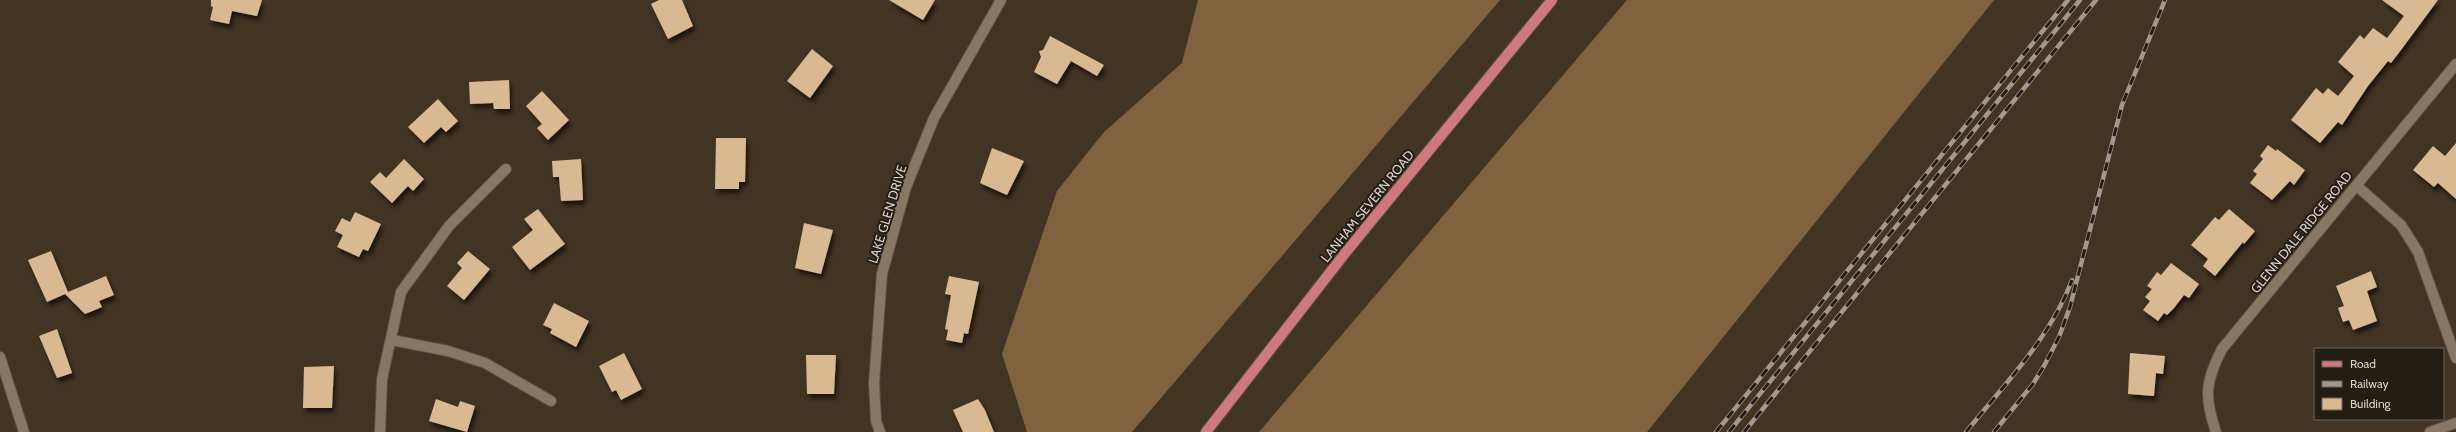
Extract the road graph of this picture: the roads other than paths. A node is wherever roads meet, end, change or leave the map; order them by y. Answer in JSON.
{"nodes":[{"id":1,"x":1001,"y":0,"type":"edge"},
{"id":2,"x":1552,"y":0,"type":"edge"},
{"id":3,"x":2456,"y":64,"type":"edge"},
{"id":4,"x":506,"y":169,"type":"dead end"},
{"id":5,"x":2357,"y":186,"type":"junction"},
{"id":6,"x":392,"y":340,"type":"junction"},
{"id":7,"x":0,"y":357,"type":"edge"},
{"id":8,"x":2456,"y":358,"type":"edge"},
{"id":9,"x":551,"y":401,"type":"dead end"},
{"id":10,"x":2456,"y":423,"type":"edge"},
{"id":11,"x":24,"y":432,"type":"edge"},
{"id":12,"x":380,"y":432,"type":"edge"},
{"id":13,"x":880,"y":432,"type":"edge"},
{"id":14,"x":1206,"y":432,"type":"edge"},
{"id":15,"x":2216,"y":432,"type":"edge"},
{"id":16,"x":2430,"y":432,"type":"edge"}],
"edges":[{"from":1,"to":13,"type":"street","name":"LAKE GLEN DRIVE"},
{"from":2,"to":14,"type":"main road","name":"LANHAM SEVERN ROAD"},
{"from":3,"to":5,"type":"street","name":"GLENN DALE RIDGE ROAD"},
{"from":4,"to":6,"type":"street"},
{"from":5,"to":8,"type":"street"},
{"from":5,"to":15,"type":"street","name":"GLENN DALE RIDGE ROAD"},
{"from":6,"to":9,"type":"street"},
{"from":6,"to":12,"type":"street"},
{"from":7,"to":11,"type":"street"},
{"from":10,"to":16,"type":"street"}]}
